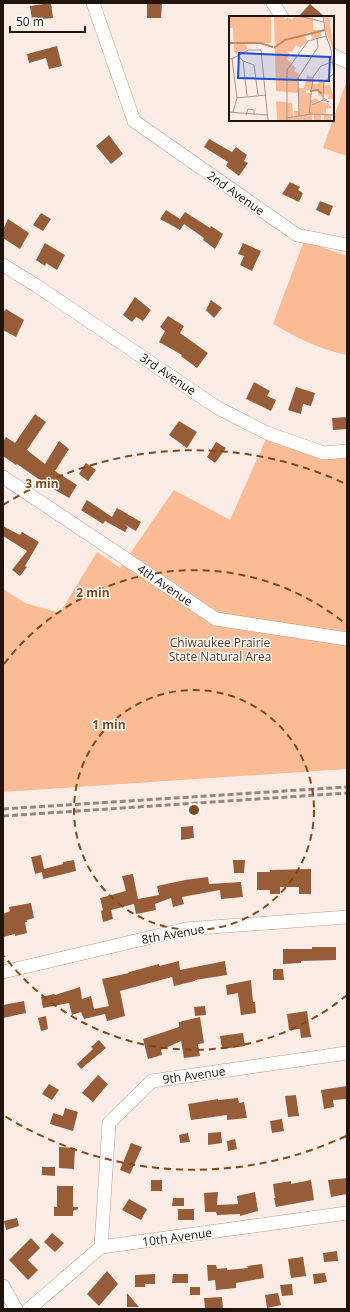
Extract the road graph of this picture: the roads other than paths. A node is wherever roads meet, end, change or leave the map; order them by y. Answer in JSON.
{"nodes":[{"id":1,"x":93,"y":3,"type":"edge"},
{"id":2,"x":273,"y":3,"type":"edge"},
{"id":3,"x":281,"y":16,"type":"edge"},
{"id":4,"x":334,"y":56,"type":"edge"},
{"id":5,"x":347,"y":62,"type":"edge"},
{"id":6,"x":347,"y":245,"type":"edge"},
{"id":7,"x":3,"y":265,"type":"edge"},
{"id":8,"x":347,"y":452,"type":"edge"},
{"id":9,"x":3,"y":476,"type":"edge"},
{"id":10,"x":347,"y":639,"type":"edge"},
{"id":11,"x":347,"y":917,"type":"edge"},
{"id":12,"x":3,"y":972,"type":"edge"},
{"id":13,"x":347,"y":1053,"type":"edge"},
{"id":14,"x":347,"y":1213,"type":"edge"},
{"id":15,"x":101,"y":1247,"type":"junction"},
{"id":16,"x":3,"y":1286,"type":"edge"},
{"id":17,"x":16,"y":1309,"type":"edge"},
{"id":18,"x":29,"y":1309,"type":"edge"}],
"edges":[{"from":1,"to":6,"type":"street","name":"2nd Avenue"},
{"from":2,"to":3,"type":"street"},
{"from":4,"to":5,"type":"street"},
{"from":7,"to":8,"type":"street","name":"3rd Avenue"},
{"from":9,"to":10,"type":"street","name":"4th Avenue"},
{"from":11,"to":12,"type":"street","name":"8th Avenue"},
{"from":13,"to":15,"type":"street","name":"9th Avenue"},
{"from":14,"to":15,"type":"street","name":"10th Avenue"},
{"from":15,"to":18,"type":"street"},
{"from":16,"to":17,"type":"street"}]}
